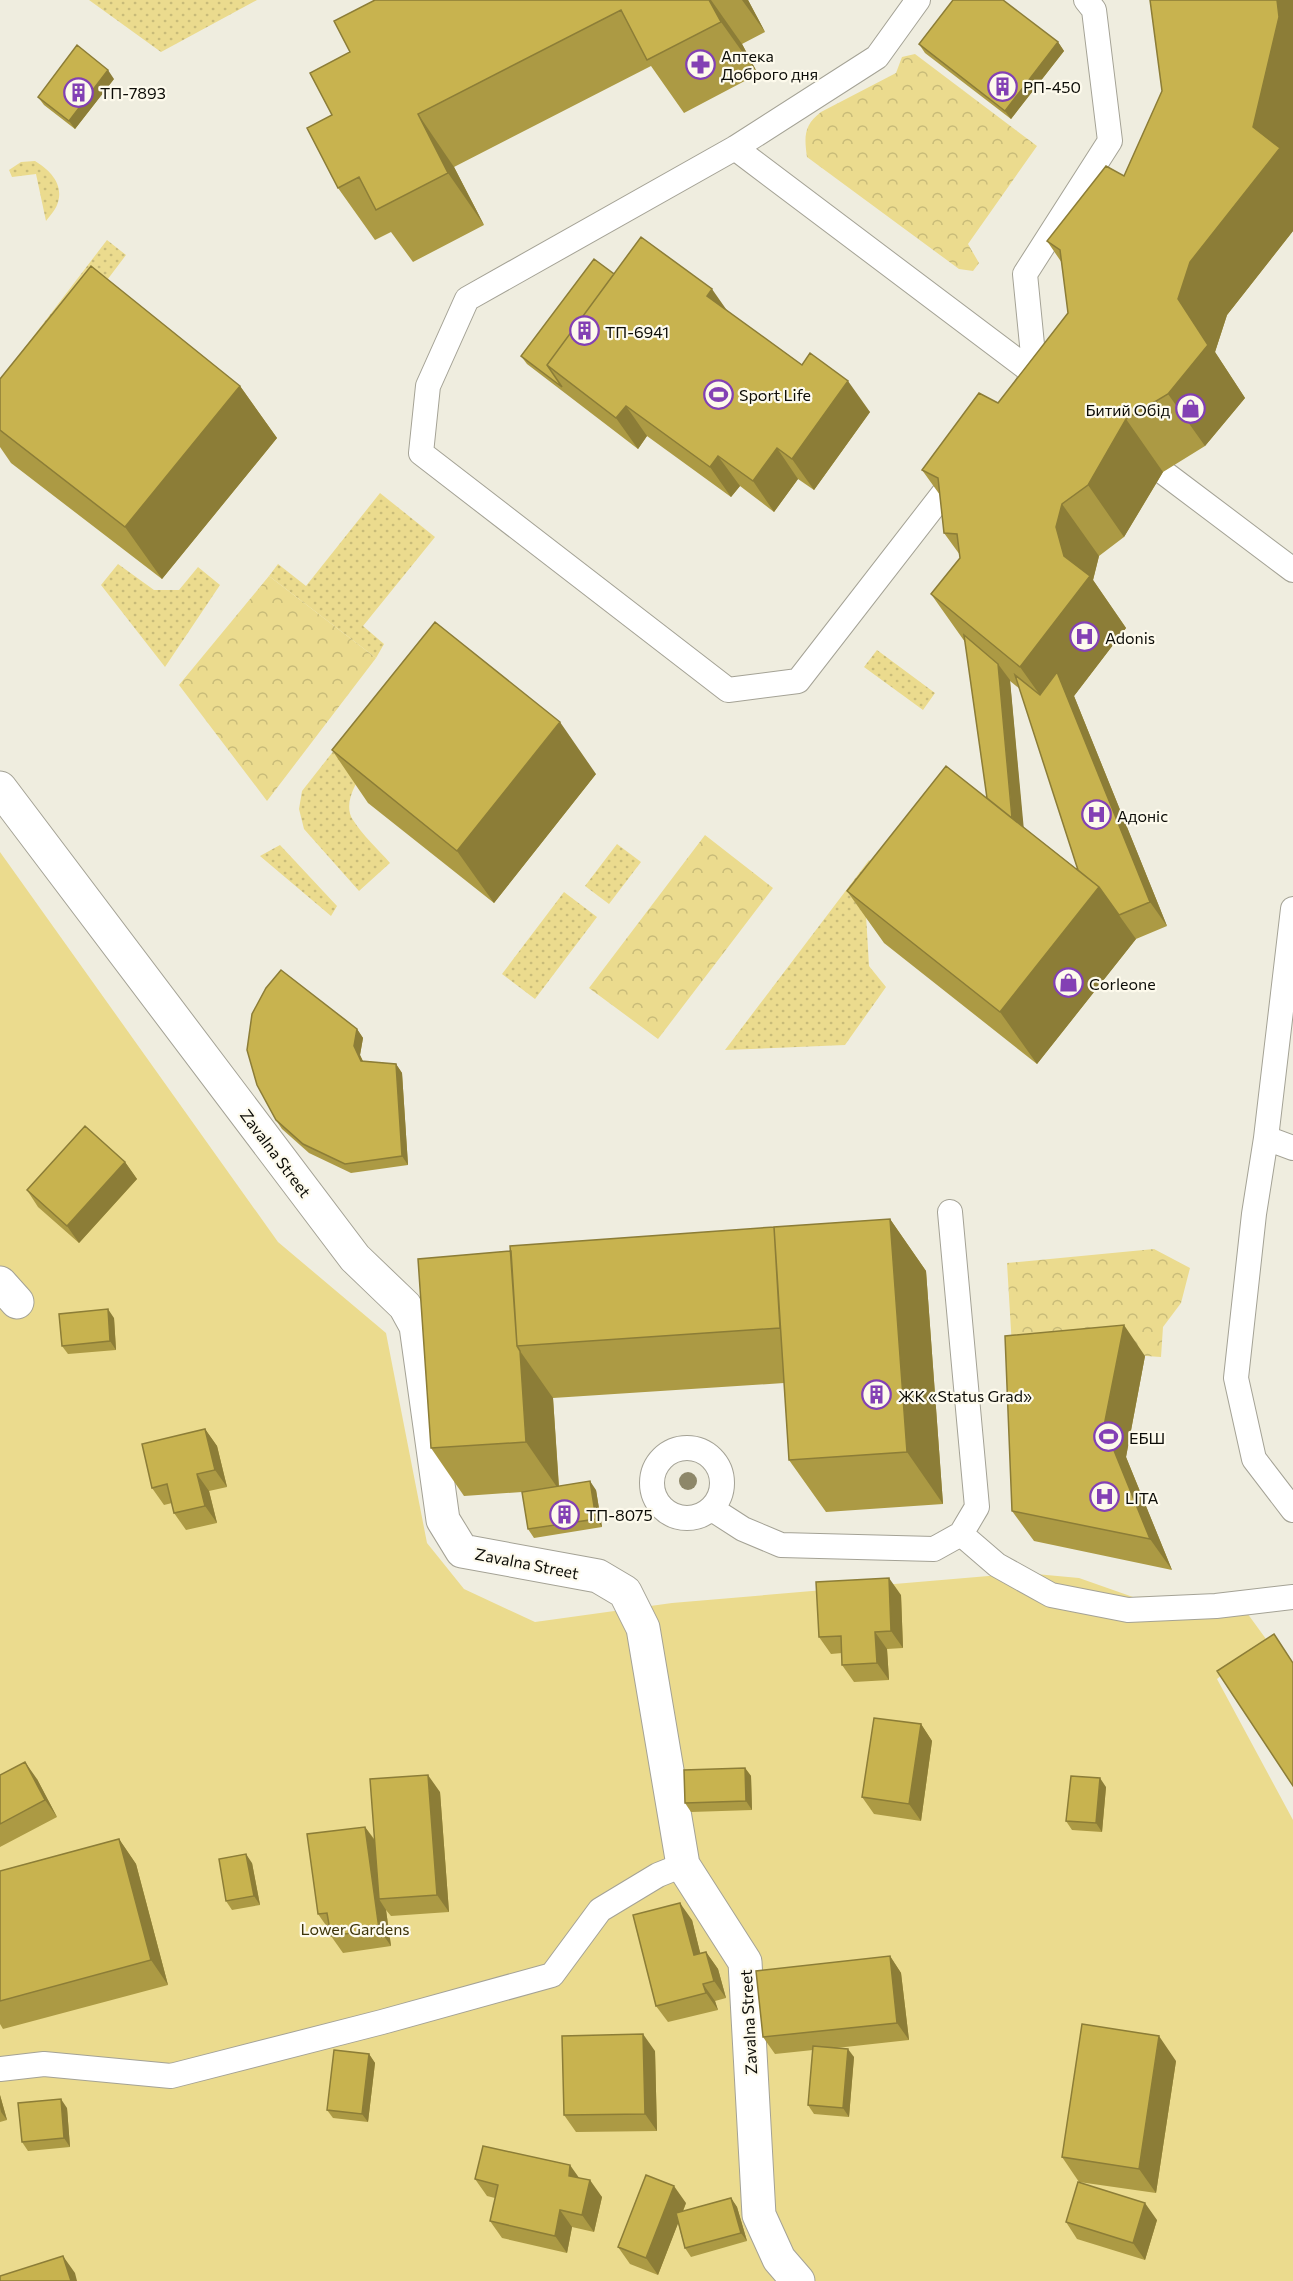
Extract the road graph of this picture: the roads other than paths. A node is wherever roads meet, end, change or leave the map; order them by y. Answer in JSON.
{"nodes":[{"id":1,"x":918,"y":0,"type":"edge"},
{"id":2,"x":1086,"y":0,"type":"edge"},
{"id":3,"x":735,"y":148,"type":"junction"},
{"id":4,"x":1035,"y":375,"type":"junction"},
{"id":5,"x":1066,"y":398,"type":"edge"},
{"id":6,"x":1014,"y":403,"type":"edge"},
{"id":7,"x":971,"y":458,"type":"edge"},
{"id":8,"x":1163,"y":472,"type":"dead end"},
{"id":9,"x":1293,"y":570,"type":"edge"},
{"id":10,"x":0,"y":788,"type":"edge"},
{"id":11,"x":1293,"y":909,"type":"edge"},
{"id":12,"x":1266,"y":1138,"type":"junction"},
{"id":13,"x":1293,"y":1148,"type":"edge"},
{"id":14,"x":950,"y":1212,"type":"dead end"},
{"id":15,"x":712,"y":1509,"type":"dead end"},
{"id":16,"x":1293,"y":1510,"type":"edge"},
{"id":17,"x":961,"y":1534,"type":"junction"},
{"id":18,"x":1293,"y":1597,"type":"edge"},
{"id":19,"x":683,"y":1865,"type":"junction"},
{"id":20,"x":0,"y":2069,"type":"edge"},
{"id":21,"x":788,"y":2270,"type":"edge"}],
"edges":[{"from":1,"to":3,"type":"lane"},
{"from":2,"to":4,"type":"lane"},
{"from":3,"to":4,"type":"lane"},
{"from":3,"to":7,"type":"lane"},
{"from":4,"to":5,"type":"lane"},
{"from":4,"to":6,"type":"lane"},
{"from":8,"to":9,"type":"lane"},
{"from":10,"to":19,"type":"street","name":"Zavalna Street"},
{"from":11,"to":12,"type":"lane"},
{"from":12,"to":13,"type":"lane"},
{"from":12,"to":16,"type":"lane"},
{"from":14,"to":17,"type":"lane"},
{"from":15,"to":17,"type":"lane"},
{"from":17,"to":18,"type":"lane"},
{"from":19,"to":20,"type":"lane"},
{"from":19,"to":21,"type":"street","name":"Zavalna Street"}]}
